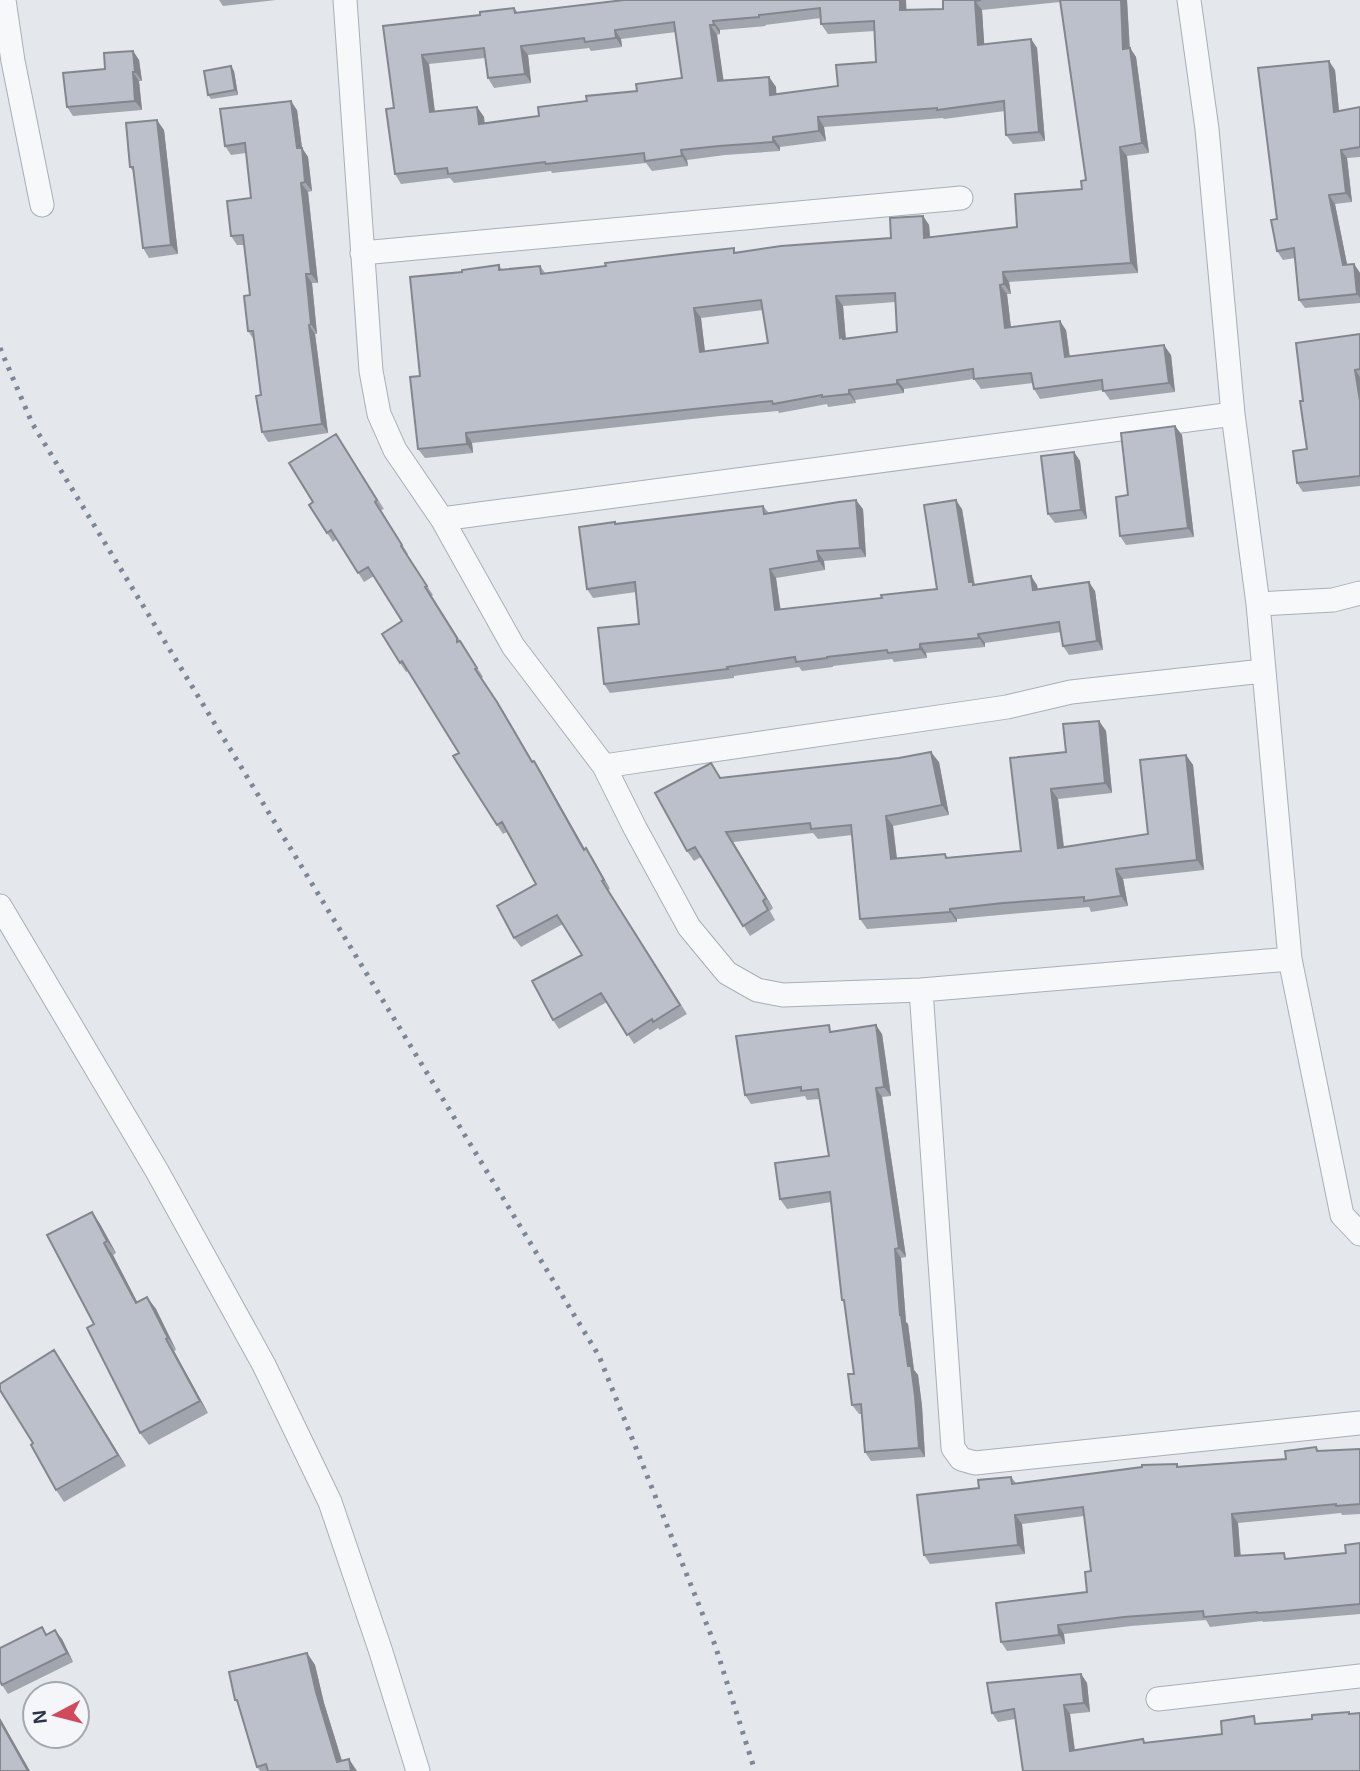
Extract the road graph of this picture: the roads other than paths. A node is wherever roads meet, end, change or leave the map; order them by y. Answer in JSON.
{"nodes":[{"id":1,"x":4,"y":0,"type":"edge"},
{"id":2,"x":345,"y":0,"type":"edge"},
{"id":3,"x":1189,"y":0,"type":"edge"},
{"id":4,"x":961,"y":198,"type":"dead end"},
{"id":5,"x":42,"y":205,"type":"dead end"},
{"id":6,"x":362,"y":253,"type":"junction"},
{"id":7,"x":1233,"y":414,"type":"junction"},
{"id":8,"x":442,"y":519,"type":"junction"},
{"id":9,"x":1360,"y":593,"type":"edge"},
{"id":10,"x":1258,"y":604,"type":"junction"},
{"id":11,"x":1263,"y":671,"type":"junction"},
{"id":12,"x":604,"y":766,"type":"junction"},
{"id":13,"x":0,"y":906,"type":"edge"},
{"id":14,"x":1290,"y":959,"type":"junction"},
{"id":15,"x":921,"y":990,"type":"junction"},
{"id":16,"x":1360,"y":1234,"type":"edge"},
{"id":17,"x":1360,"y":1423,"type":"edge"},
{"id":18,"x":1360,"y":1676,"type":"edge"},
{"id":19,"x":1157,"y":1699,"type":"dead end"},
{"id":20,"x":418,"y":1771,"type":"edge"}],
"edges":[{"from":1,"to":5,"type":"street"},
{"from":2,"to":6,"type":"street"},
{"from":3,"to":7,"type":"street"},
{"from":4,"to":6,"type":"street"},
{"from":6,"to":8,"type":"street"},
{"from":7,"to":8,"type":"street"},
{"from":7,"to":10,"type":"street"},
{"from":8,"to":12,"type":"street"},
{"from":9,"to":10,"type":"street"},
{"from":10,"to":11,"type":"street"},
{"from":11,"to":12,"type":"street"},
{"from":11,"to":14,"type":"street"},
{"from":12,"to":15,"type":"street"},
{"from":13,"to":20,"type":"street"},
{"from":14,"to":15,"type":"street"},
{"from":14,"to":16,"type":"street"},
{"from":15,"to":17,"type":"street"},
{"from":18,"to":19,"type":"street"}]}
